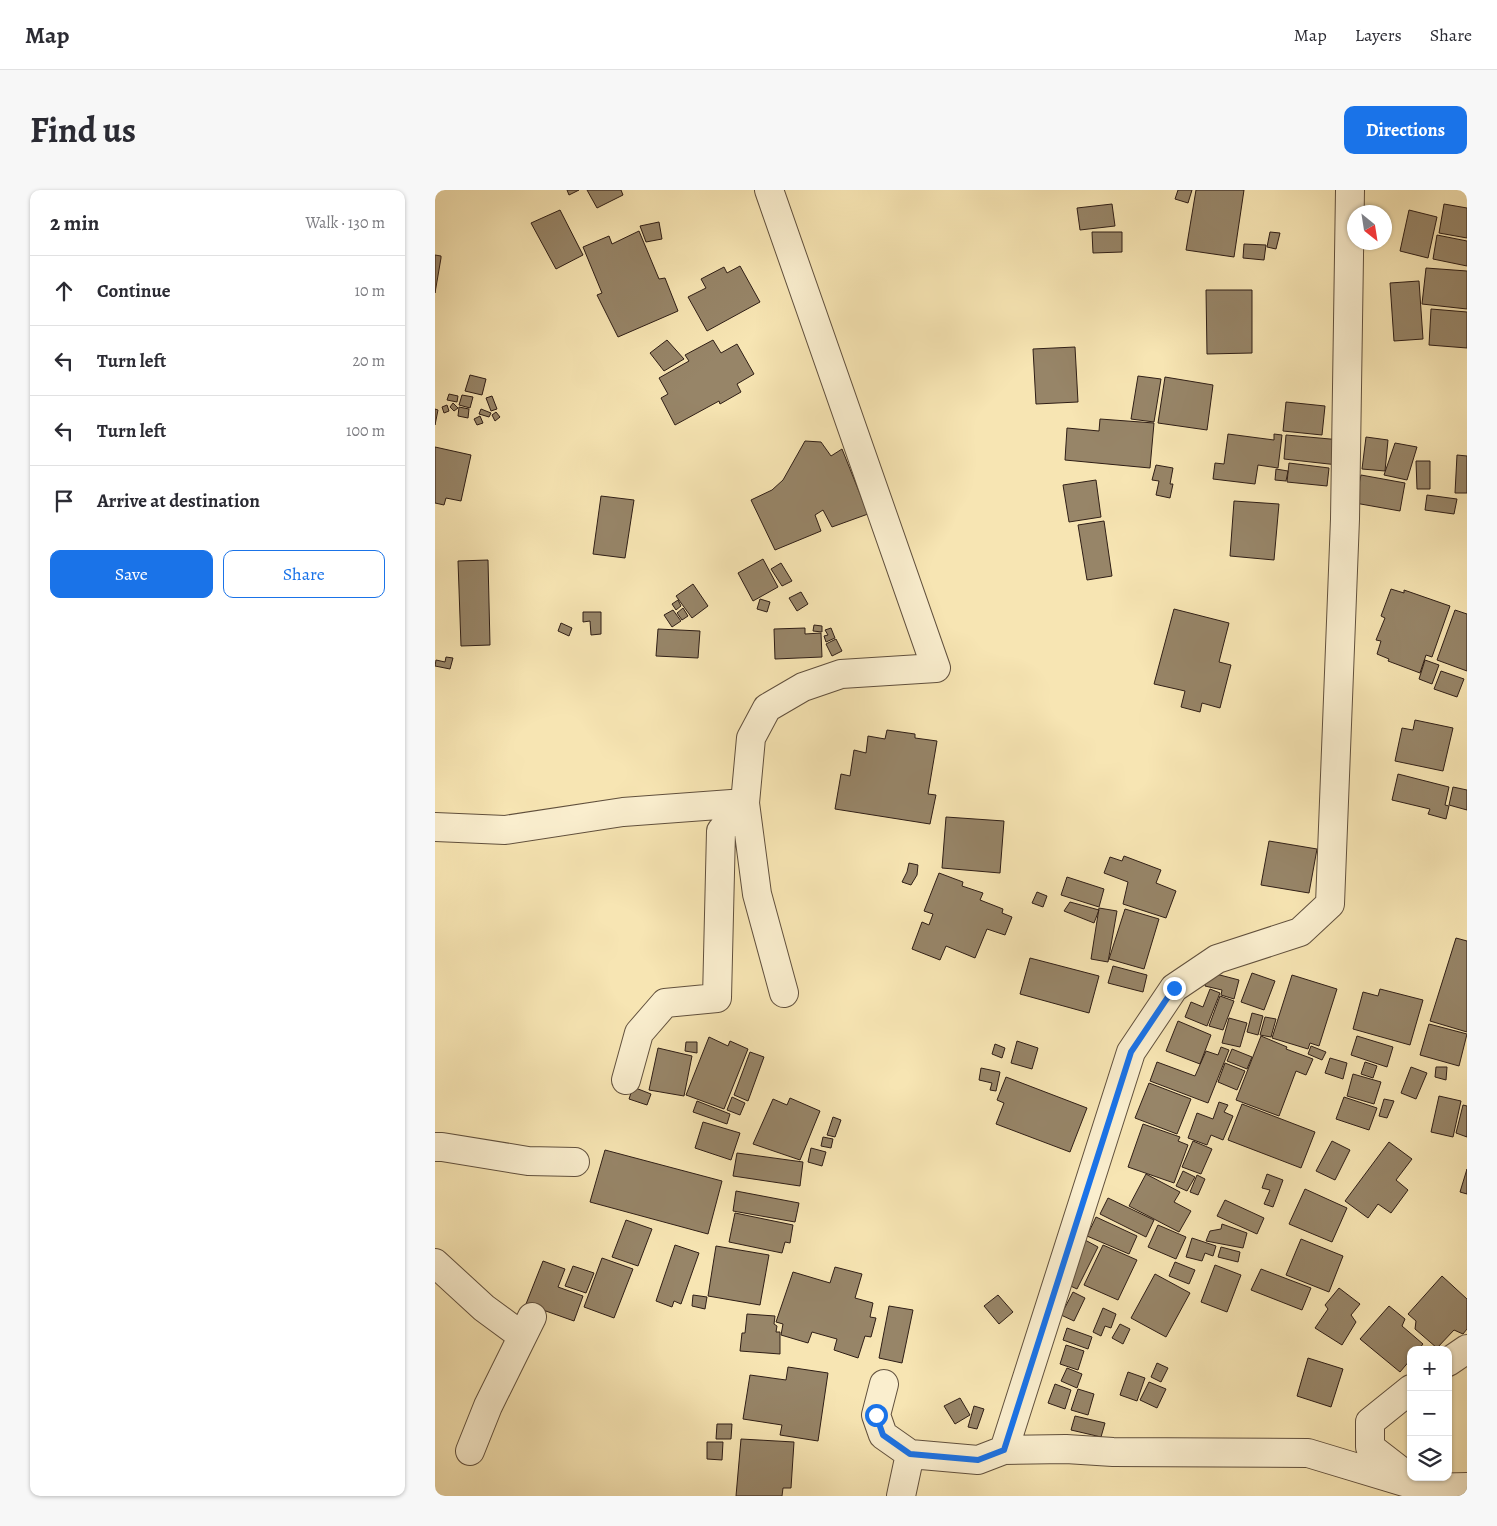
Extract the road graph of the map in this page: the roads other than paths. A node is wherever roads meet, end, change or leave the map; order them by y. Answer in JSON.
{"nodes":[{"id":1,"x":769,"y":190,"type":"edge"},
{"id":2,"x":1350,"y":190,"type":"edge"},
{"id":3,"x":745,"y":803,"type":"junction"},
{"id":4,"x":435,"y":827,"type":"edge"},
{"id":5,"x":784,"y":993,"type":"dead end"},
{"id":6,"x":626,"y":1080,"type":"dead end"},
{"id":7,"x":435,"y":1147,"type":"edge"},
{"id":8,"x":575,"y":1162,"type":"dead end"},
{"id":9,"x":435,"y":1263,"type":"edge"},
{"id":10,"x":1467,"y":1350,"type":"edge"},
{"id":11,"x":1452,"y":1359,"type":"edge"},
{"id":12,"x":884,"y":1384,"type":"dead end"},
{"id":13,"x":1409,"y":1391,"type":"edge"},
{"id":14,"x":1004,"y":1450,"type":"junction"},
{"id":15,"x":471,"y":1452,"type":"dead end"},
{"id":16,"x":910,"y":1454,"type":"junction"},
{"id":17,"x":1467,"y":1487,"type":"edge"},
{"id":18,"x":1420,"y":1492,"type":"edge"},
{"id":19,"x":901,"y":1496,"type":"edge"}],
"edges":[{"from":1,"to":3,"type":"street"},
{"from":2,"to":14,"type":"street"},
{"from":3,"to":4,"type":"street"},
{"from":3,"to":5,"type":"street"},
{"from":3,"to":6,"type":"street"},
{"from":7,"to":8,"type":"street"},
{"from":9,"to":15,"type":"street"},
{"from":10,"to":11,"type":"street"},
{"from":12,"to":16,"type":"street"},
{"from":13,"to":18,"type":"street"},
{"from":14,"to":16,"type":"street"},
{"from":14,"to":18,"type":"street"},
{"from":16,"to":19,"type":"street"},
{"from":17,"to":18,"type":"street"}]}
